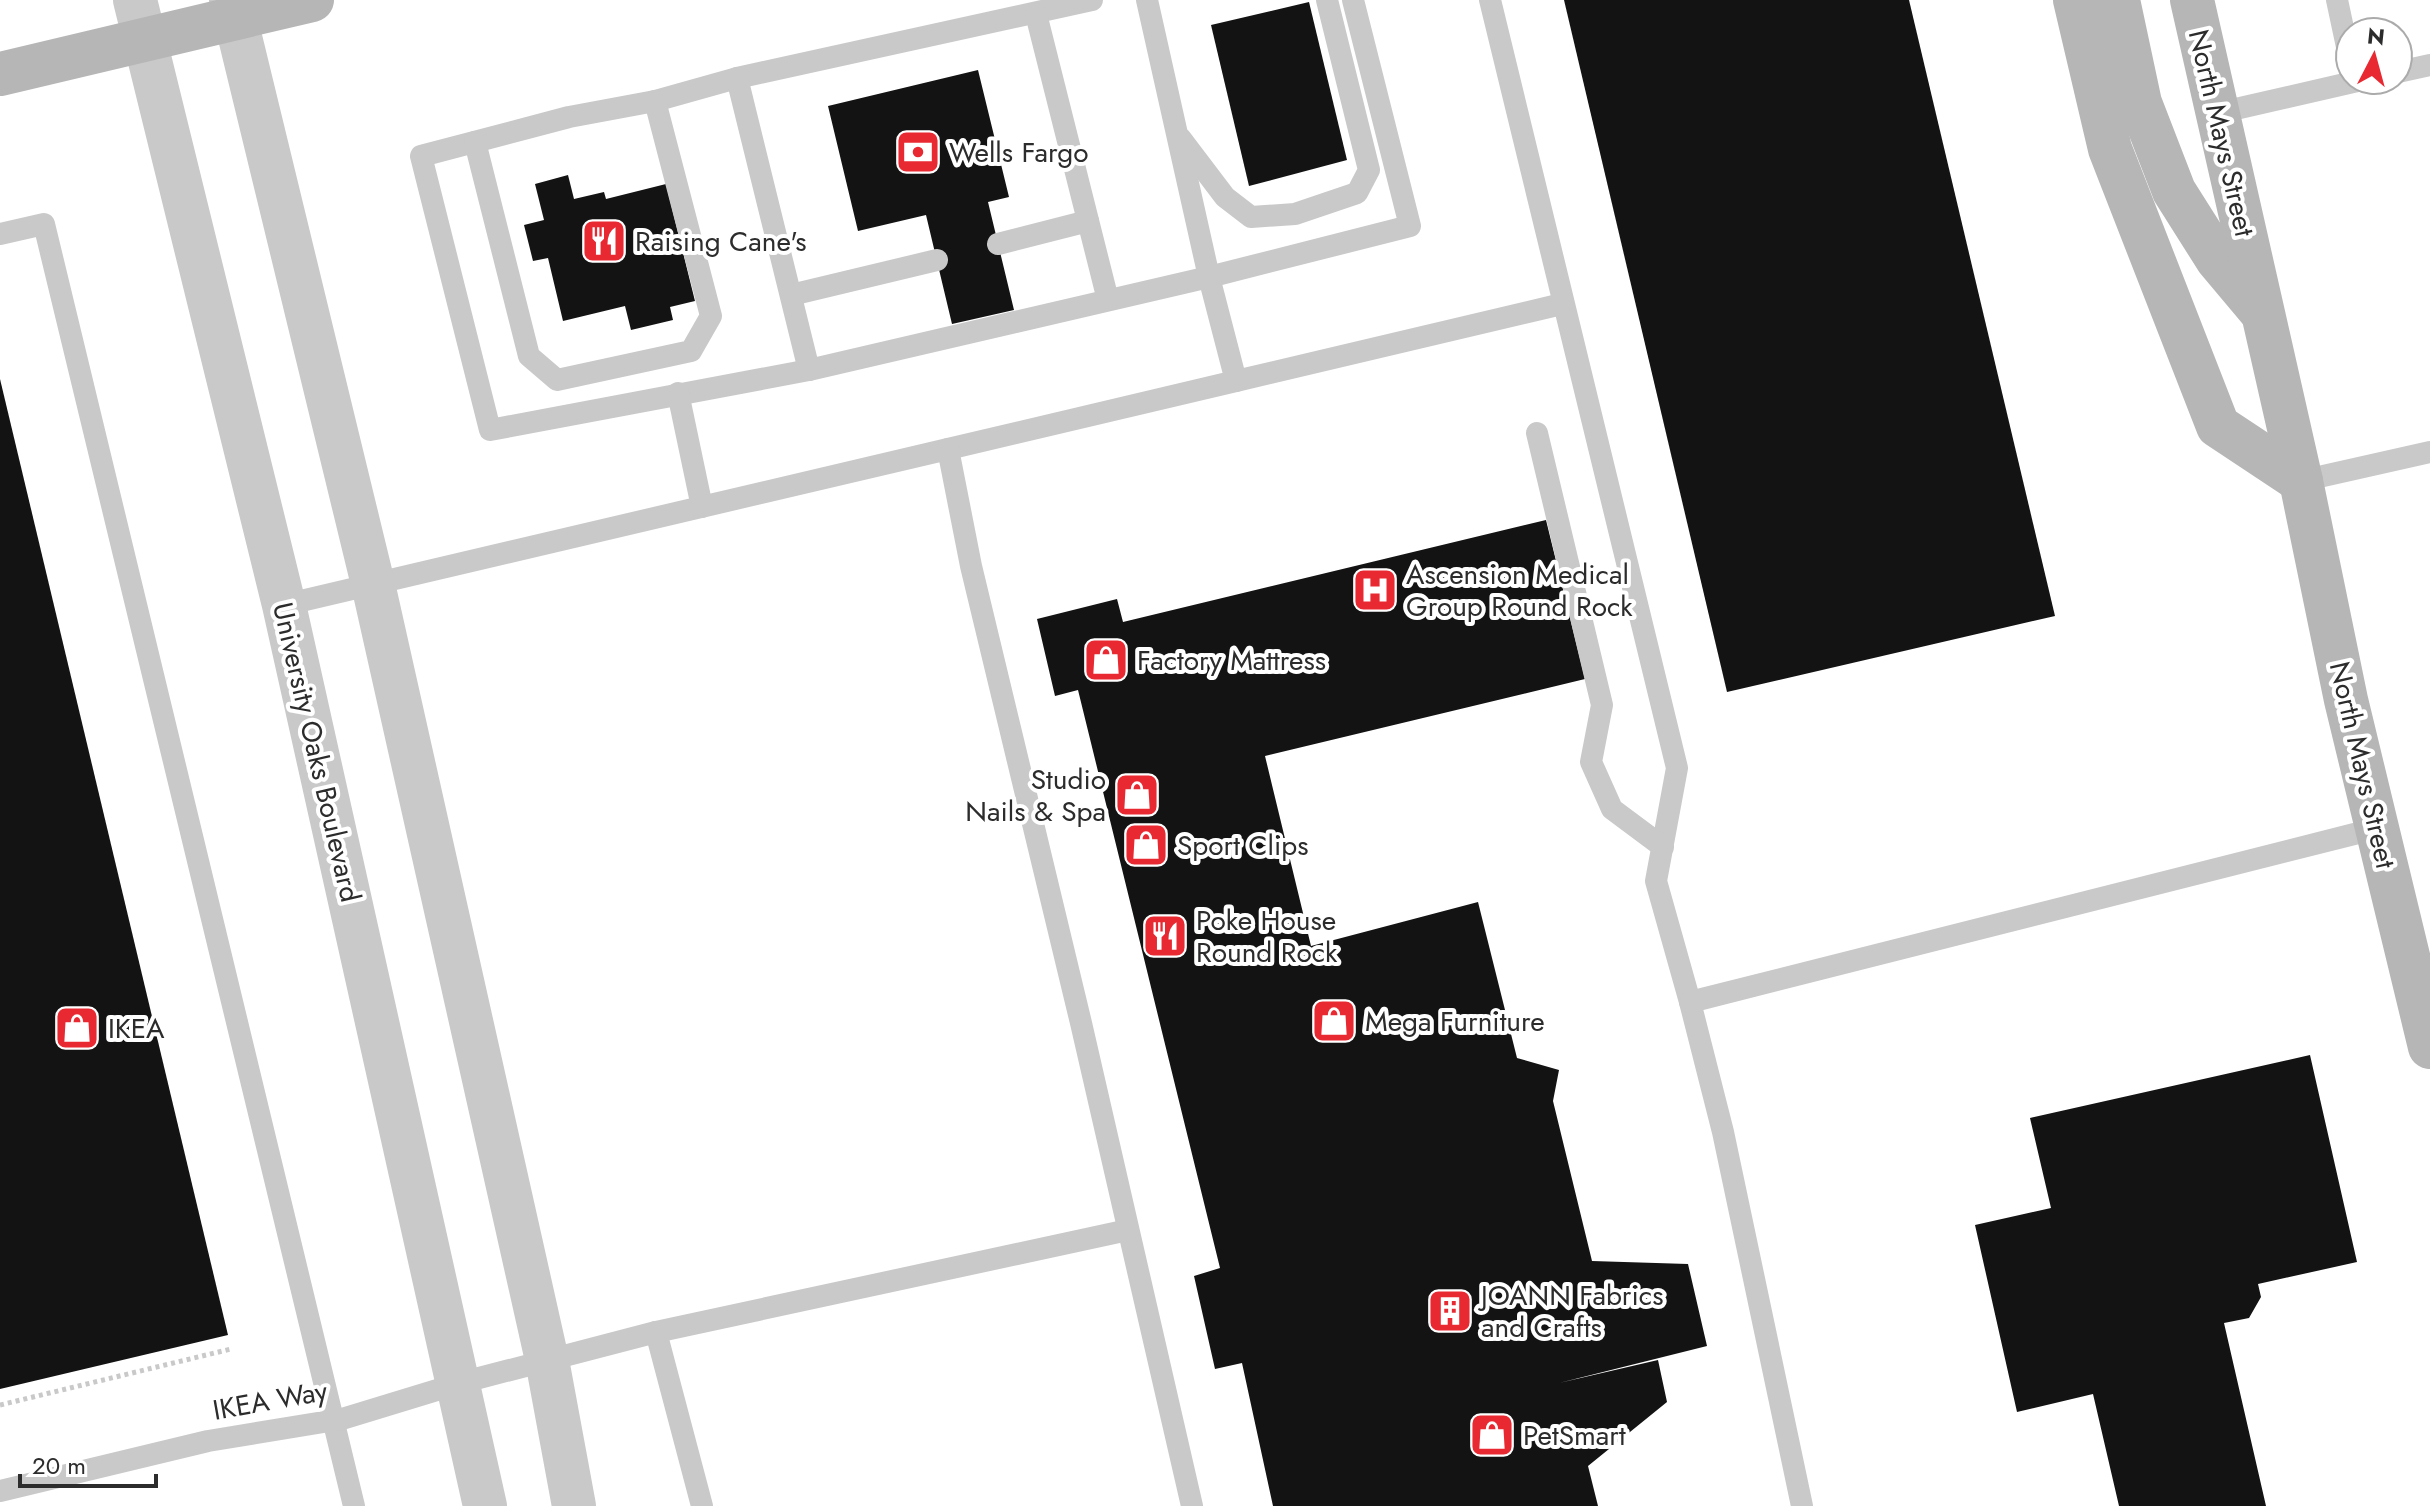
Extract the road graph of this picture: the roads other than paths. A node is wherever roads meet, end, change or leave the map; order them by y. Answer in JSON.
{"nodes":[{"id":1,"x":312,"y":0,"type":"edge"},
{"id":2,"x":1092,"y":0,"type":"edge"},
{"id":3,"x":1147,"y":0,"type":"edge"},
{"id":4,"x":1327,"y":0,"type":"edge"},
{"id":5,"x":1353,"y":0,"type":"edge"},
{"id":6,"x":1490,"y":0,"type":"edge"},
{"id":7,"x":2075,"y":0,"type":"edge"},
{"id":8,"x":2118,"y":0,"type":"edge"},
{"id":9,"x":2192,"y":0,"type":"edge"},
{"id":10,"x":234,"y":9,"type":"edge"},
{"id":11,"x":1036,"y":14,"type":"junction"},
{"id":12,"x":140,"y":20,"type":"edge"},
{"id":13,"x":0,"y":74,"type":"edge"},
{"id":14,"x":737,"y":78,"type":"junction"},
{"id":15,"x":2334,"y":82,"type":"edge"},
{"id":16,"x":655,"y":101,"type":"junction"},
{"id":17,"x":2218,"y":113,"type":"junction"},
{"id":18,"x":1176,"y":131,"type":"junction"},
{"id":19,"x":475,"y":142,"type":"junction"},
{"id":20,"x":1088,"y":221,"type":"junction"},
{"id":21,"x":0,"y":234,"type":"edge"},
{"id":22,"x":998,"y":244,"type":"dead end"},
{"id":23,"x":937,"y":260,"type":"dead end"},
{"id":24,"x":1209,"y":277,"type":"junction"},
{"id":25,"x":791,"y":295,"type":"junction"},
{"id":26,"x":1108,"y":300,"type":"junction"},
{"id":27,"x":1562,"y":304,"type":"junction"},
{"id":28,"x":2263,"y":314,"type":"junction"},
{"id":29,"x":809,"y":370,"type":"junction"},
{"id":30,"x":1236,"y":381,"type":"junction"},
{"id":31,"x":678,"y":393,"type":"junction"},
{"id":32,"x":1537,"y":433,"type":"dead end"},
{"id":33,"x":948,"y":449,"type":"junction"},
{"id":34,"x":2430,"y":452,"type":"edge"},
{"id":35,"x":2301,"y":481,"type":"junction"},
{"id":36,"x":702,"y":507,"type":"junction"},
{"id":37,"x":373,"y":584,"type":"junction"},
{"id":38,"x":284,"y":605,"type":"junction"},
{"id":39,"x":2378,"y":828,"type":"junction"},
{"id":40,"x":1663,"y":847,"type":"junction"},
{"id":41,"x":1690,"y":1002,"type":"junction"},
{"id":42,"x":2430,"y":1047,"type":"edge"},
{"id":43,"x":1128,"y":1230,"type":"junction"},
{"id":44,"x":656,"y":1332,"type":"junction"},
{"id":45,"x":547,"y":1360,"type":"junction"},
{"id":46,"x":460,"y":1383,"type":"junction"},
{"id":47,"x":335,"y":1420,"type":"junction"},
{"id":48,"x":0,"y":1491,"type":"edge"},
{"id":49,"x":354,"y":1506,"type":"edge"},
{"id":50,"x":485,"y":1506,"type":"edge"},
{"id":51,"x":574,"y":1506,"type":"edge"},
{"id":52,"x":702,"y":1506,"type":"edge"},
{"id":53,"x":1192,"y":1506,"type":"edge"},
{"id":54,"x":1802,"y":1506,"type":"edge"}],
"edges":[{"from":1,"to":10,"type":"main road"},
{"from":2,"to":11,"type":"lane"},
{"from":3,"to":18,"type":"lane"},
{"from":4,"to":18,"type":"lane"},
{"from":5,"to":24,"type":"lane"},
{"from":6,"to":27,"type":"lane"},
{"from":7,"to":35,"type":"main road"},
{"from":8,"to":28,"type":"main road","name":"North Mays Street"},
{"from":9,"to":17,"type":"main road","name":"North Mays Street"},
{"from":10,"to":12,"type":"main road"},
{"from":10,"to":37,"type":"street"},
{"from":11,"to":14,"type":"lane"},
{"from":11,"to":20,"type":"lane"},
{"from":12,"to":13,"type":"main road"},
{"from":12,"to":38,"type":"street","name":"University Oaks Boulevard"},
{"from":14,"to":16,"type":"lane"},
{"from":14,"to":25,"type":"lane"},
{"from":15,"to":17,"type":"lane"},
{"from":16,"to":19,"type":"lane"},
{"from":16,"to":19,"type":"lane"},
{"from":17,"to":28,"type":"main road","name":"North Mays Street"},
{"from":18,"to":24,"type":"lane"},
{"from":19,"to":31,"type":"lane"},
{"from":20,"to":22,"type":"lane"},
{"from":20,"to":26,"type":"lane"},
{"from":21,"to":47,"type":"lane"},
{"from":23,"to":25,"type":"lane"},
{"from":24,"to":26,"type":"lane"},
{"from":24,"to":30,"type":"lane"},
{"from":25,"to":29,"type":"lane"},
{"from":26,"to":29,"type":"lane"},
{"from":27,"to":30,"type":"lane"},
{"from":27,"to":40,"type":"lane"},
{"from":28,"to":35,"type":"main road","name":"North Mays Street"},
{"from":29,"to":31,"type":"lane"},
{"from":30,"to":33,"type":"lane"},
{"from":31,"to":36,"type":"lane"},
{"from":32,"to":40,"type":"lane"},
{"from":33,"to":36,"type":"lane"},
{"from":33,"to":43,"type":"lane"},
{"from":34,"to":35,"type":"lane"},
{"from":35,"to":39,"type":"main road","name":"North Mays Street"},
{"from":36,"to":37,"type":"lane"},
{"from":37,"to":38,"type":"lane"},
{"from":37,"to":45,"type":"street"},
{"from":38,"to":46,"type":"street","name":"University Oaks Boulevard"},
{"from":39,"to":41,"type":"lane"},
{"from":39,"to":42,"type":"main road","name":"North Mays Street"},
{"from":40,"to":41,"type":"lane"},
{"from":41,"to":54,"type":"lane"},
{"from":43,"to":44,"type":"lane","name":"IKEA Way"},
{"from":43,"to":53,"type":"lane"},
{"from":44,"to":45,"type":"lane","name":"IKEA Way"},
{"from":44,"to":52,"type":"lane"},
{"from":45,"to":46,"type":"lane","name":"IKEA Way"},
{"from":45,"to":51,"type":"street"},
{"from":46,"to":47,"type":"lane","name":"IKEA Way"},
{"from":46,"to":50,"type":"street","name":"University Oaks Boulevard"},
{"from":47,"to":48,"type":"lane","name":"IKEA Way"},
{"from":47,"to":49,"type":"lane"}]}
